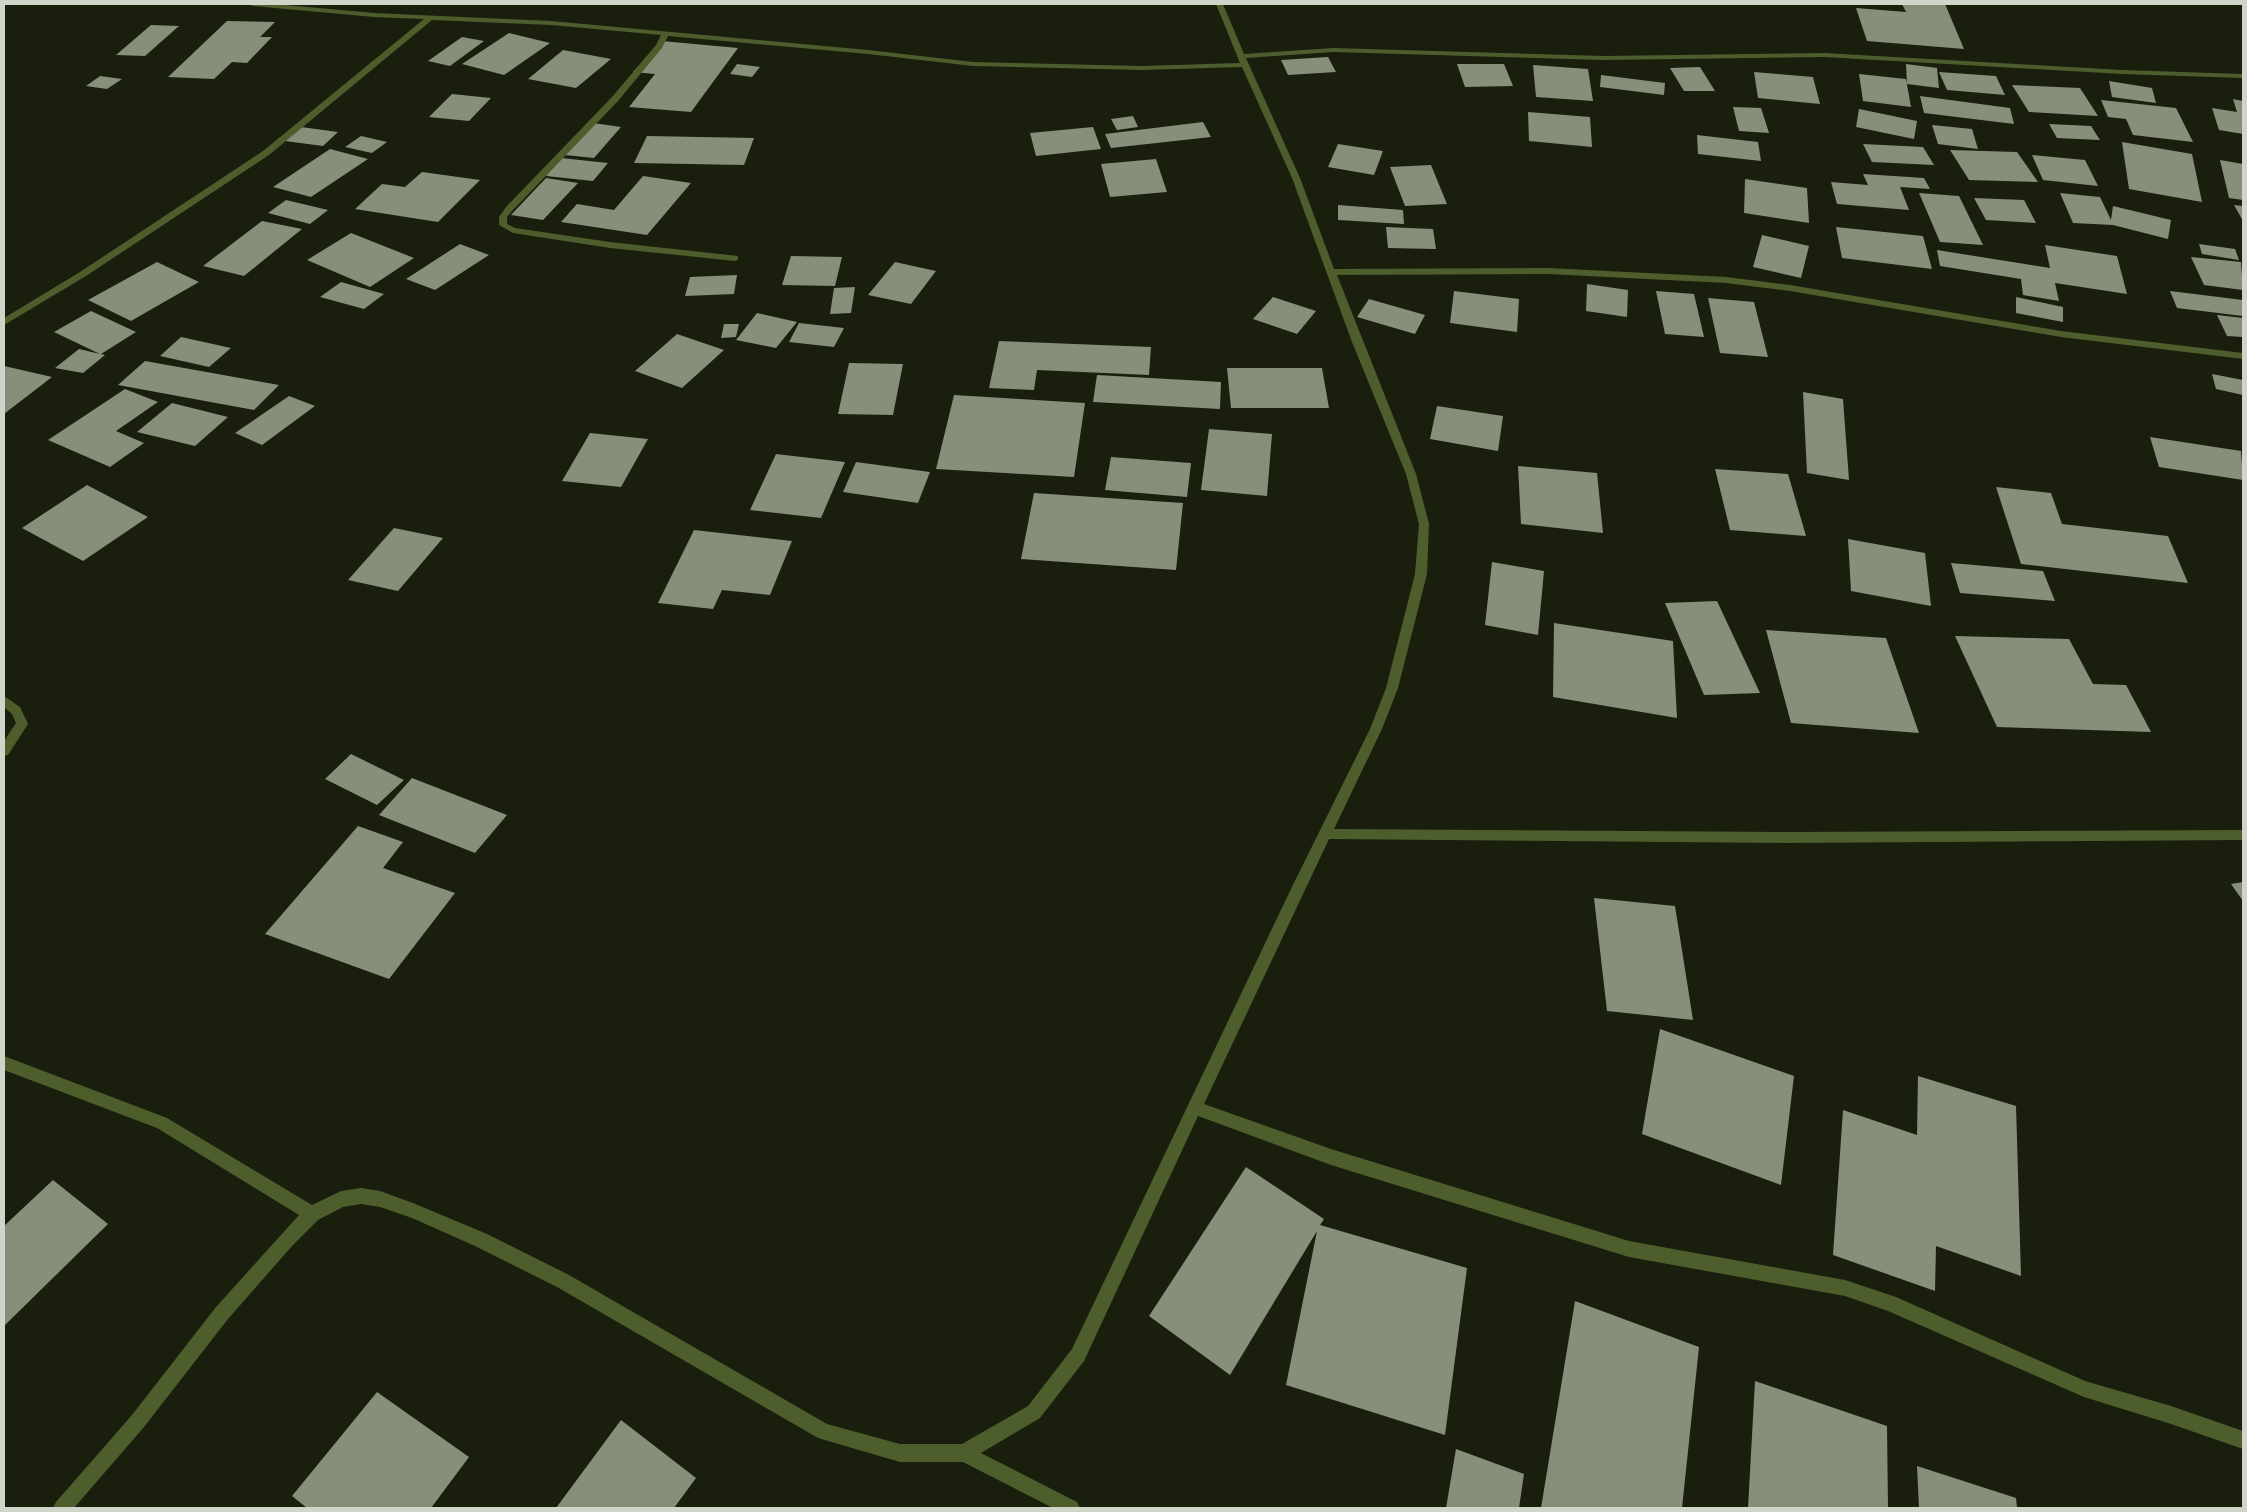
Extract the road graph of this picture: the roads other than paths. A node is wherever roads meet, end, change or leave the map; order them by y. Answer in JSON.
{"nodes":[{"id":1,"x":253,"y":4,"type":"edge"},
{"id":2,"x":1220,"y":4,"type":"edge"},
{"id":3,"x":431,"y":17,"type":"junction"},
{"id":4,"x":665,"y":35,"type":"junction"},
{"id":5,"x":1244,"y":61,"type":"junction"},
{"id":6,"x":2243,"y":76,"type":"edge"},
{"id":7,"x":735,"y":258,"type":"dead end"},
{"id":8,"x":1332,"y":272,"type":"junction"},
{"id":9,"x":4,"y":322,"type":"edge"},
{"id":10,"x":2243,"y":356,"type":"edge"},
{"id":11,"x":4,"y":701,"type":"edge"},
{"id":12,"x":4,"y":751,"type":"edge"},
{"id":13,"x":1325,"y":834,"type":"junction"},
{"id":14,"x":2243,"y":835,"type":"edge"},
{"id":15,"x":4,"y":1063,"type":"edge"},
{"id":16,"x":1196,"y":1108,"type":"junction"},
{"id":17,"x":312,"y":1214,"type":"junction"},
{"id":18,"x":2243,"y":1440,"type":"edge"},
{"id":19,"x":964,"y":1454,"type":"junction"},
{"id":20,"x":62,"y":1508,"type":"edge"},
{"id":21,"x":1071,"y":1508,"type":"edge"}],
"edges":[{"from":1,"to":3,"type":"street"},
{"from":2,"to":5,"type":"street"},
{"from":3,"to":4,"type":"street"},
{"from":3,"to":9,"type":"street"},
{"from":4,"to":5,"type":"street"},
{"from":4,"to":7,"type":"street"},
{"from":5,"to":6,"type":"street"},
{"from":5,"to":8,"type":"street"},
{"from":8,"to":10,"type":"street"},
{"from":8,"to":13,"type":"street"},
{"from":11,"to":12,"type":"street"},
{"from":13,"to":14,"type":"street"},
{"from":13,"to":16,"type":"street"},
{"from":15,"to":17,"type":"street"},
{"from":16,"to":18,"type":"street"},
{"from":16,"to":19,"type":"street"},
{"from":17,"to":19,"type":"street"},
{"from":17,"to":20,"type":"street"},
{"from":19,"to":21,"type":"street"}]}
